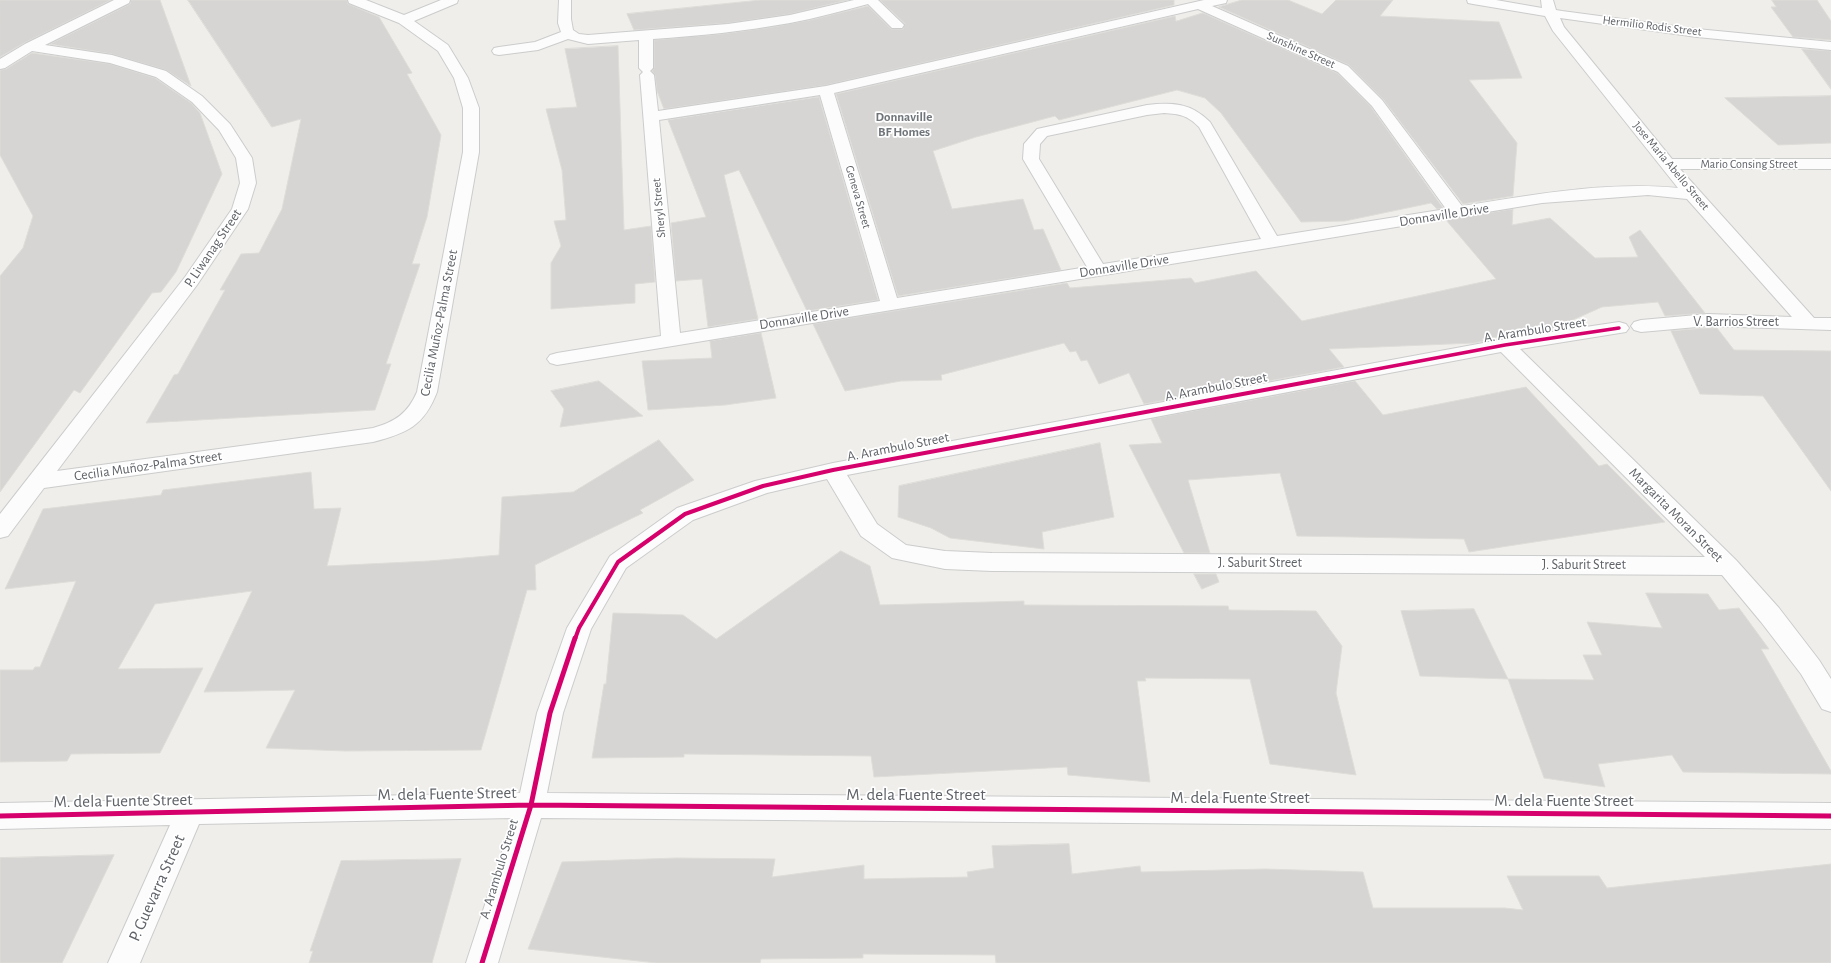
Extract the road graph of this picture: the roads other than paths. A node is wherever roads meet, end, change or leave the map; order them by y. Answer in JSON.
{"nodes":[{"id":1,"x":124,"y":0,"type":"edge"},
{"id":2,"x":354,"y":0,"type":"edge"},
{"id":3,"x":452,"y":0,"type":"edge"},
{"id":4,"x":565,"y":0,"type":"edge"},
{"id":5,"x":870,"y":0,"type":"edge"},
{"id":6,"x":1221,"y":0,"type":"edge"},
{"id":7,"x":1473,"y":0,"type":"edge"},
{"id":8,"x":1199,"y":5,"type":"junction"},
{"id":9,"x":1548,"y":6,"type":"edge"},
{"id":10,"x":404,"y":20,"type":"junction"},
{"id":11,"x":897,"y":25,"type":"dead end"},
{"id":12,"x":569,"y":34,"type":"junction"},
{"id":13,"x":646,"y":36,"type":"junction"},
{"id":14,"x":1831,"y":46,"type":"edge"},
{"id":15,"x":30,"y":47,"type":"junction"},
{"id":16,"x":499,"y":51,"type":"dead end"},
{"id":17,"x":0,"y":65,"type":"edge"},
{"id":18,"x":826,"y":90,"type":"junction"},
{"id":19,"x":650,"y":117,"type":"junction"},
{"id":20,"x":1668,"y":164,"type":"junction"},
{"id":21,"x":1831,"y":164,"type":"edge"},
{"id":22,"x":1692,"y":194,"type":"junction"},
{"id":23,"x":1458,"y":213,"type":"junction"},
{"id":24,"x":1272,"y":242,"type":"junction"},
{"id":25,"x":1098,"y":270,"type":"junction"},
{"id":26,"x":890,"y":304,"type":"junction"},
{"id":27,"x":1808,"y":324,"type":"junction"},
{"id":28,"x":1831,"y":324,"type":"edge"},
{"id":29,"x":1641,"y":326,"type":"dead end"},
{"id":30,"x":1619,"y":328,"type":"dead end"},
{"id":31,"x":671,"y":340,"type":"junction"},
{"id":32,"x":1505,"y":345,"type":"junction"},
{"id":33,"x":557,"y":359,"type":"dead end"},
{"id":34,"x":833,"y":470,"type":"junction"},
{"id":35,"x":38,"y":481,"type":"junction"},
{"id":36,"x":0,"y":530,"type":"edge"},
{"id":37,"x":1728,"y":566,"type":"junction"},
{"id":38,"x":1831,"y":700,"type":"edge"},
{"id":39,"x":530,"y":805,"type":"junction"},
{"id":40,"x":190,"y":812,"type":"junction"},
{"id":41,"x":0,"y":816,"type":"edge"},
{"id":42,"x":1831,"y":816,"type":"edge"},
{"id":43,"x":124,"y":963,"type":"edge"},
{"id":44,"x":482,"y":963,"type":"edge"}],
"edges":[{"from":1,"to":15,"type":"street"},
{"from":2,"to":10,"type":"street","name":"Cecilia Muñoz-Palma Street"},
{"from":3,"to":10,"type":"street"},
{"from":4,"to":12,"type":"street"},
{"from":5,"to":11,"type":"street"},
{"from":5,"to":13,"type":"street"},
{"from":6,"to":8,"type":"street"},
{"from":7,"to":9,"type":"street","name":"Hermilio Rodis Street"},
{"from":8,"to":18,"type":"street"},
{"from":8,"to":23,"type":"street","name":"Sunshine Street"},
{"from":9,"to":14,"type":"street","name":"Hermilio Rodis Street"},
{"from":9,"to":20,"type":"street","name":"Jose Maria Abello Street"},
{"from":10,"to":35,"type":"street","name":"Cecilia Muñoz-Palma Street"},
{"from":12,"to":13,"type":"street"},
{"from":12,"to":16,"type":"street"},
{"from":13,"to":19,"type":"street","name":"Sheryl Street"},
{"from":15,"to":17,"type":"street"},
{"from":15,"to":35,"type":"street","name":"P. Liwanag Street"},
{"from":18,"to":19,"type":"street"},
{"from":18,"to":26,"type":"street","name":"Geneva Street"},
{"from":19,"to":31,"type":"street","name":"Sheryl Street"},
{"from":20,"to":21,"type":"street","name":"Mario Consing Street"},
{"from":20,"to":22,"type":"street","name":"Jose Maria Abello Street"},
{"from":22,"to":23,"type":"street","name":"Donnaville Drive"},
{"from":22,"to":27,"type":"street","name":"Jose Maria Abello Street"},
{"from":23,"to":24,"type":"street","name":"Donnaville Drive"},
{"from":24,"to":25,"type":"street","name":"Donnaville Drive"},
{"from":24,"to":25,"type":"street"},
{"from":25,"to":26,"type":"street","name":"Donnaville Drive"},
{"from":26,"to":31,"type":"street","name":"Donnaville Drive"},
{"from":27,"to":28,"type":"street","name":"V. Barrios Street"},
{"from":27,"to":29,"type":"street","name":"V. Barrios Street"},
{"from":30,"to":32,"type":"street","name":"A. Arambulo Street"},
{"from":31,"to":33,"type":"street","name":"Donnaville Drive"},
{"from":32,"to":34,"type":"street","name":"A. Arambulo Street"},
{"from":32,"to":37,"type":"street","name":"Margarita Moran Street"},
{"from":34,"to":37,"type":"street","name":"J. Saburit Street"},
{"from":34,"to":39,"type":"street","name":"A. Arambulo Street"},
{"from":35,"to":36,"type":"street","name":"P. Liwanag Street"},
{"from":37,"to":38,"type":"street","name":"Margarita Moran Street"},
{"from":39,"to":40,"type":"street","name":"M. dela Fuente Street"},
{"from":39,"to":42,"type":"street","name":"M. dela Fuente Street"},
{"from":39,"to":44,"type":"street","name":"A. Arambulo Street"},
{"from":40,"to":41,"type":"street","name":"M. dela Fuente Street"},
{"from":40,"to":43,"type":"street","name":"P. Guevarra Street"}]}
